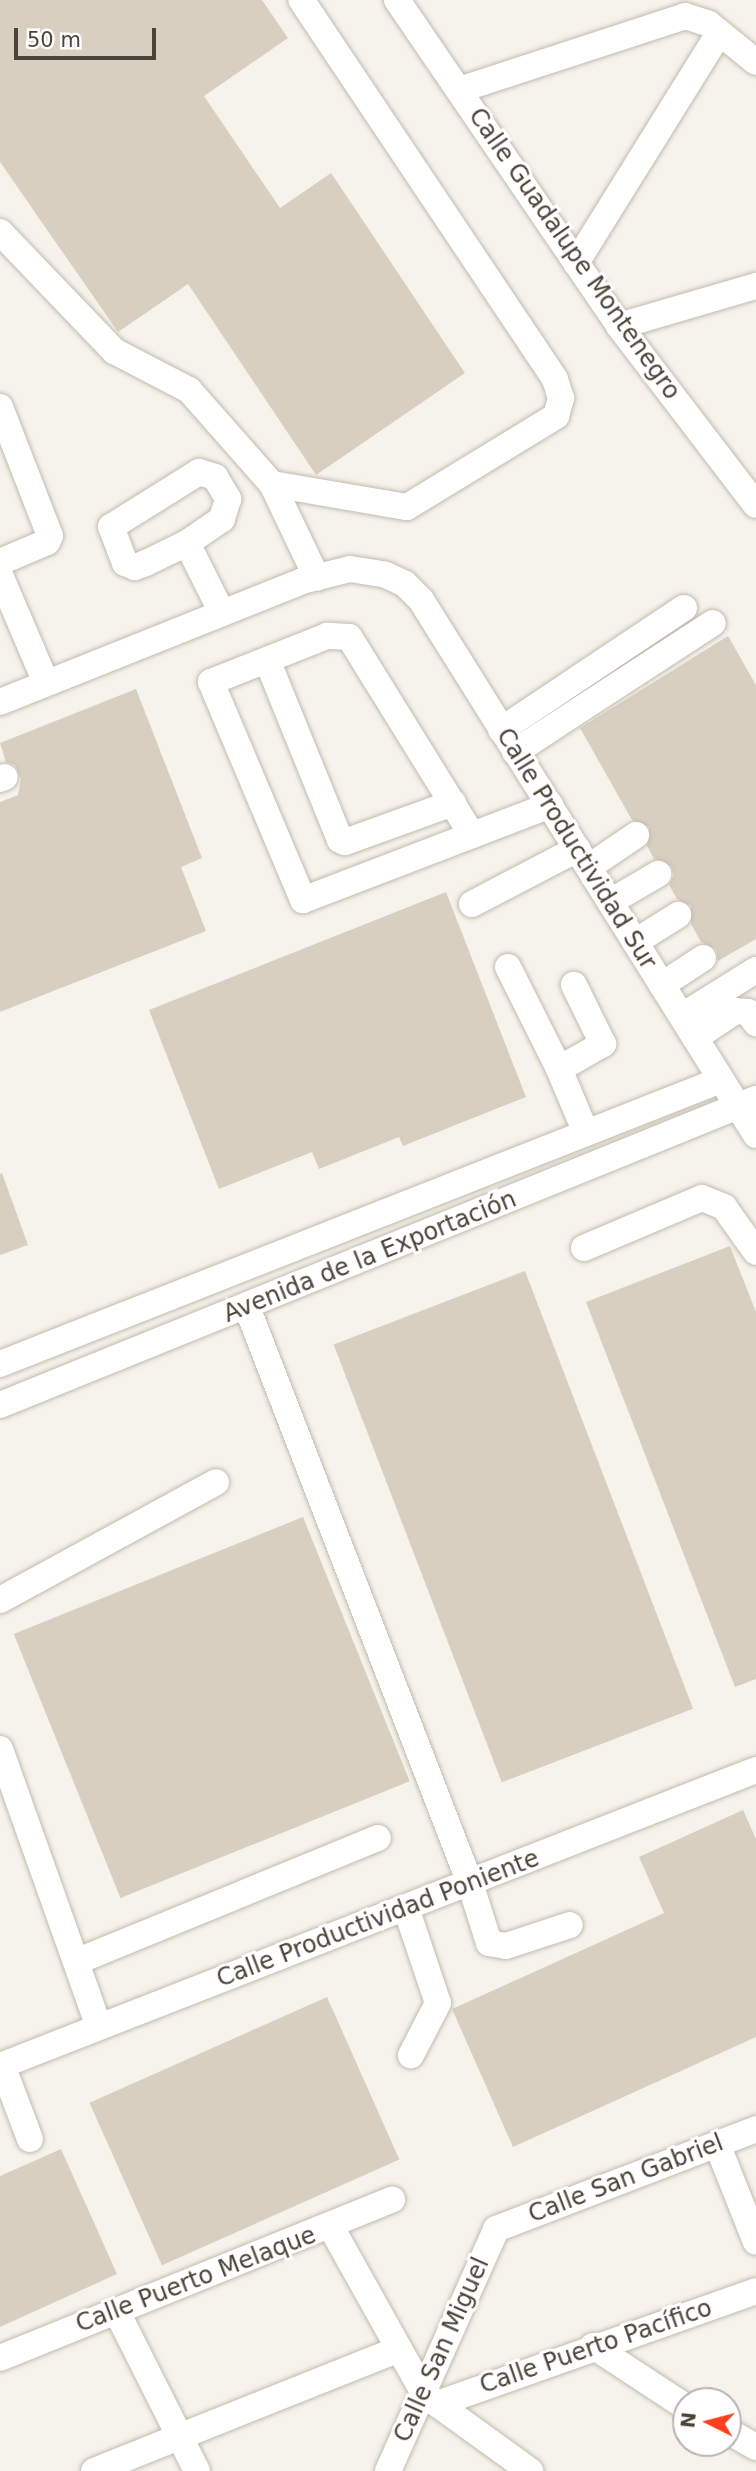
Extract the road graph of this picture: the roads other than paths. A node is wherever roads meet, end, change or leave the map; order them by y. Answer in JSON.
{"nodes":[{"id":1,"x":301,"y":0,"type":"edge"},
{"id":2,"x":397,"y":0,"type":"edge"},
{"id":3,"x":701,"y":19,"type":"edge"},
{"id":4,"x":756,"y":62,"type":"edge"},
{"id":5,"x":459,"y":90,"type":"junction"},
{"id":6,"x":0,"y":232,"type":"edge"},
{"id":7,"x":576,"y":263,"type":"junction"},
{"id":8,"x":756,"y":286,"type":"edge"},
{"id":9,"x":618,"y":326,"type":"junction"},
{"id":10,"x":0,"y":407,"type":"edge"},
{"id":11,"x":272,"y":485,"type":"junction"},
{"id":12,"x":756,"y":505,"type":"edge"},
{"id":13,"x":187,"y":543,"type":"dead end"},
{"id":14,"x":0,"y":562,"type":"edge"},
{"id":15,"x":0,"y":575,"type":"edge"},
{"id":16,"x":317,"y":578,"type":"junction"},
{"id":17,"x":684,"y":608,"type":"dead end"},
{"id":18,"x":222,"y":613,"type":"junction"},
{"id":19,"x":8,"y":618,"type":"edge"},
{"id":20,"x":713,"y":623,"type":"dead end"},
{"id":21,"x":267,"y":660,"type":"junction"},
{"id":22,"x":46,"y":683,"type":"junction"},
{"id":23,"x":0,"y":702,"type":"edge"},
{"id":24,"x":508,"y":741,"type":"junction"},
{"id":25,"x":453,"y":803,"type":"junction"},
{"id":26,"x":550,"y":805,"type":"junction"},
{"id":27,"x":472,"y":835,"type":"junction"},
{"id":28,"x":636,"y":835,"type":"dead end"},
{"id":29,"x":583,"y":858,"type":"junction"},
{"id":30,"x":658,"y":874,"type":"dead end"},
{"id":31,"x":610,"y":902,"type":"junction"},
{"id":32,"x":472,"y":904,"type":"dead end"},
{"id":33,"x":678,"y":915,"type":"dead end"},
{"id":34,"x":635,"y":942,"type":"junction"},
{"id":35,"x":703,"y":958,"type":"dead end"},
{"id":36,"x":508,"y":967,"type":"dead end"},
{"id":37,"x":756,"y":970,"type":"edge"},
{"id":38,"x":574,"y":985,"type":"dead end"},
{"id":39,"x":662,"y":985,"type":"junction"},
{"id":40,"x":756,"y":1023,"type":"edge"},
{"id":41,"x":688,"y":1027,"type":"junction"},
{"id":42,"x":559,"y":1069,"type":"junction"},
{"id":43,"x":722,"y":1080,"type":"junction"},
{"id":44,"x":747,"y":1103,"type":"edge"},
{"id":45,"x":755,"y":1132,"type":"edge"},
{"id":46,"x":586,"y":1133,"type":"junction"},
{"id":47,"x":584,"y":1248,"type":"dead end"},
{"id":48,"x":756,"y":1252,"type":"edge"},
{"id":49,"x":247,"y":1307,"type":"junction"},
{"id":50,"x":95,"y":1326,"type":"junction"},
{"id":51,"x":111,"y":1362,"type":"junction"},
{"id":52,"x":0,"y":1364,"type":"edge"},
{"id":53,"x":0,"y":1405,"type":"edge"},
{"id":54,"x":216,"y":1482,"type":"dead end"},
{"id":55,"x":0,"y":1600,"type":"edge"},
{"id":56,"x":0,"y":1749,"type":"edge"},
{"id":57,"x":756,"y":1770,"type":"edge"},
{"id":58,"x":378,"y":1838,"type":"dead end"},
{"id":59,"x":470,"y":1884,"type":"junction"},
{"id":60,"x":406,"y":1908,"type":"junction"},
{"id":61,"x":570,"y":1925,"type":"dead end"},
{"id":62,"x":78,"y":1961,"type":"junction"},
{"id":63,"x":99,"y":2027,"type":"junction"},
{"id":64,"x":411,"y":2054,"type":"dead end"},
{"id":65,"x":1,"y":2065,"type":"edge"},
{"id":66,"x":756,"y":2129,"type":"edge"},
{"id":67,"x":30,"y":2139,"type":"dead end"},
{"id":68,"x":717,"y":2144,"type":"junction"},
{"id":69,"x":392,"y":2200,"type":"dead end"},
{"id":70,"x":331,"y":2227,"type":"junction"},
{"id":71,"x":752,"y":2228,"type":"edge"},
{"id":72,"x":496,"y":2229,"type":"joint"},
{"id":73,"x":756,"y":2291,"type":"edge"},
{"id":74,"x":117,"y":2312,"type":"junction"},
{"id":75,"x":593,"y":2346,"type":"junction"},
{"id":76,"x":396,"y":2350,"type":"junction"},
{"id":77,"x":0,"y":2358,"type":"edge"},
{"id":78,"x":672,"y":2398,"type":"edge"},
{"id":79,"x":431,"y":2400,"type":"junction"},
{"id":80,"x":183,"y":2438,"type":"junction"},
{"id":81,"x":94,"y":2471,"type":"edge"},
{"id":82,"x":197,"y":2471,"type":"edge"},
{"id":83,"x":388,"y":2471,"type":"edge"},
{"id":84,"x":530,"y":2471,"type":"edge"}],
"edges":[{"from":1,"to":11,"type":"street"},
{"from":2,"to":5,"type":"street","name":"Calle Guadalupe Montenegro"},
{"from":3,"to":4,"type":"street"},
{"from":3,"to":5,"type":"street"},
{"from":3,"to":7,"type":"street"},
{"from":5,"to":7,"type":"street","name":"Calle Guadalupe Montenegro"},
{"from":6,"to":11,"type":"street"},
{"from":7,"to":9,"type":"street","name":"Calle Guadalupe Montenegro"},
{"from":8,"to":9,"type":"street"},
{"from":9,"to":12,"type":"street","name":"Calle Guadalupe Montenegro"},
{"from":10,"to":14,"type":"street"},
{"from":11,"to":16,"type":"street"},
{"from":13,"to":18,"type":"street"},
{"from":15,"to":19,"type":"street"},
{"from":16,"to":18,"type":"street"},
{"from":16,"to":24,"type":"street","name":"Calle Productividad Sur"},
{"from":17,"to":24,"type":"street"},
{"from":18,"to":22,"type":"street"},
{"from":19,"to":22,"type":"street"},
{"from":20,"to":24,"type":"street"},
{"from":21,"to":25,"type":"street"},
{"from":21,"to":25,"type":"street"},
{"from":21,"to":27,"type":"street"},
{"from":22,"to":23,"type":"street"},
{"from":24,"to":26,"type":"street","name":"Calle Productividad Sur"},
{"from":25,"to":27,"type":"street"},
{"from":26,"to":27,"type":"street"},
{"from":26,"to":29,"type":"street","name":"Calle Productividad Sur"},
{"from":28,"to":29,"type":"street"},
{"from":29,"to":31,"type":"street","name":"Calle Productividad Sur"},
{"from":29,"to":32,"type":"street"},
{"from":30,"to":31,"type":"street"},
{"from":31,"to":34,"type":"street","name":"Calle Productividad Sur"},
{"from":33,"to":34,"type":"street"},
{"from":34,"to":39,"type":"street","name":"Calle Productividad Sur"},
{"from":35,"to":39,"type":"street"},
{"from":36,"to":42,"type":"street"},
{"from":37,"to":41,"type":"street"},
{"from":38,"to":42,"type":"street"},
{"from":39,"to":41,"type":"street","name":"Calle Productividad Sur"},
{"from":40,"to":41,"type":"street"},
{"from":41,"to":43,"type":"street","name":"Calle Productividad Sur"},
{"from":42,"to":46,"type":"street"},
{"from":43,"to":44,"type":"street","name":"Calle Productividad Sur"},
{"from":43,"to":46,"type":"street","name":"Avenida de la Exportación"},
{"from":44,"to":45,"type":"street","name":"Calle Productividad Sur"},
{"from":44,"to":49,"type":"street","name":"Avenida de la Exportación"},
{"from":46,"to":50,"type":"street","name":"Avenida de la Exportación"},
{"from":47,"to":48,"type":"street"},
{"from":49,"to":51,"type":"street","name":"Avenida de la Exportación"},
{"from":49,"to":59,"type":"street"},
{"from":50,"to":51,"type":"street"},
{"from":50,"to":52,"type":"street","name":"Avenida de la Exportación"},
{"from":51,"to":53,"type":"street","name":"Avenida de la Exportación"},
{"from":54,"to":55,"type":"street"},
{"from":56,"to":62,"type":"street"},
{"from":57,"to":59,"type":"street","name":"Calle Productividad Poniente"},
{"from":58,"to":62,"type":"street"},
{"from":59,"to":60,"type":"street","name":"Calle Productividad Poniente"},
{"from":59,"to":61,"type":"street"},
{"from":60,"to":63,"type":"street","name":"Calle Productividad Poniente"},
{"from":60,"to":64,"type":"street"},
{"from":62,"to":63,"type":"street"},
{"from":63,"to":65,"type":"street","name":"Calle Productividad Poniente"},
{"from":65,"to":67,"type":"street"},
{"from":66,"to":68,"type":"street","name":"Calle San Gabriel"},
{"from":68,"to":71,"type":"street"},
{"from":68,"to":72,"type":"street","name":"Calle San Gabriel"},
{"from":69,"to":70,"type":"street","name":"Calle Puerto Melaque"},
{"from":70,"to":74,"type":"street","name":"Calle Puerto Melaque"},
{"from":70,"to":76,"type":"street"},
{"from":72,"to":79,"type":"street","name":"Calle San Miguel"},
{"from":73,"to":75,"type":"street","name":"Calle Puerto Pacífico"},
{"from":74,"to":77,"type":"street","name":"Calle Puerto Melaque"},
{"from":74,"to":80,"type":"street"},
{"from":75,"to":78,"type":"street"},
{"from":75,"to":79,"type":"street","name":"Calle Puerto Pacífico"},
{"from":76,"to":79,"type":"street"},
{"from":76,"to":80,"type":"street"},
{"from":79,"to":83,"type":"street","name":"Calle San Miguel"},
{"from":79,"to":84,"type":"street"},
{"from":80,"to":81,"type":"street"},
{"from":80,"to":82,"type":"street"}]}
